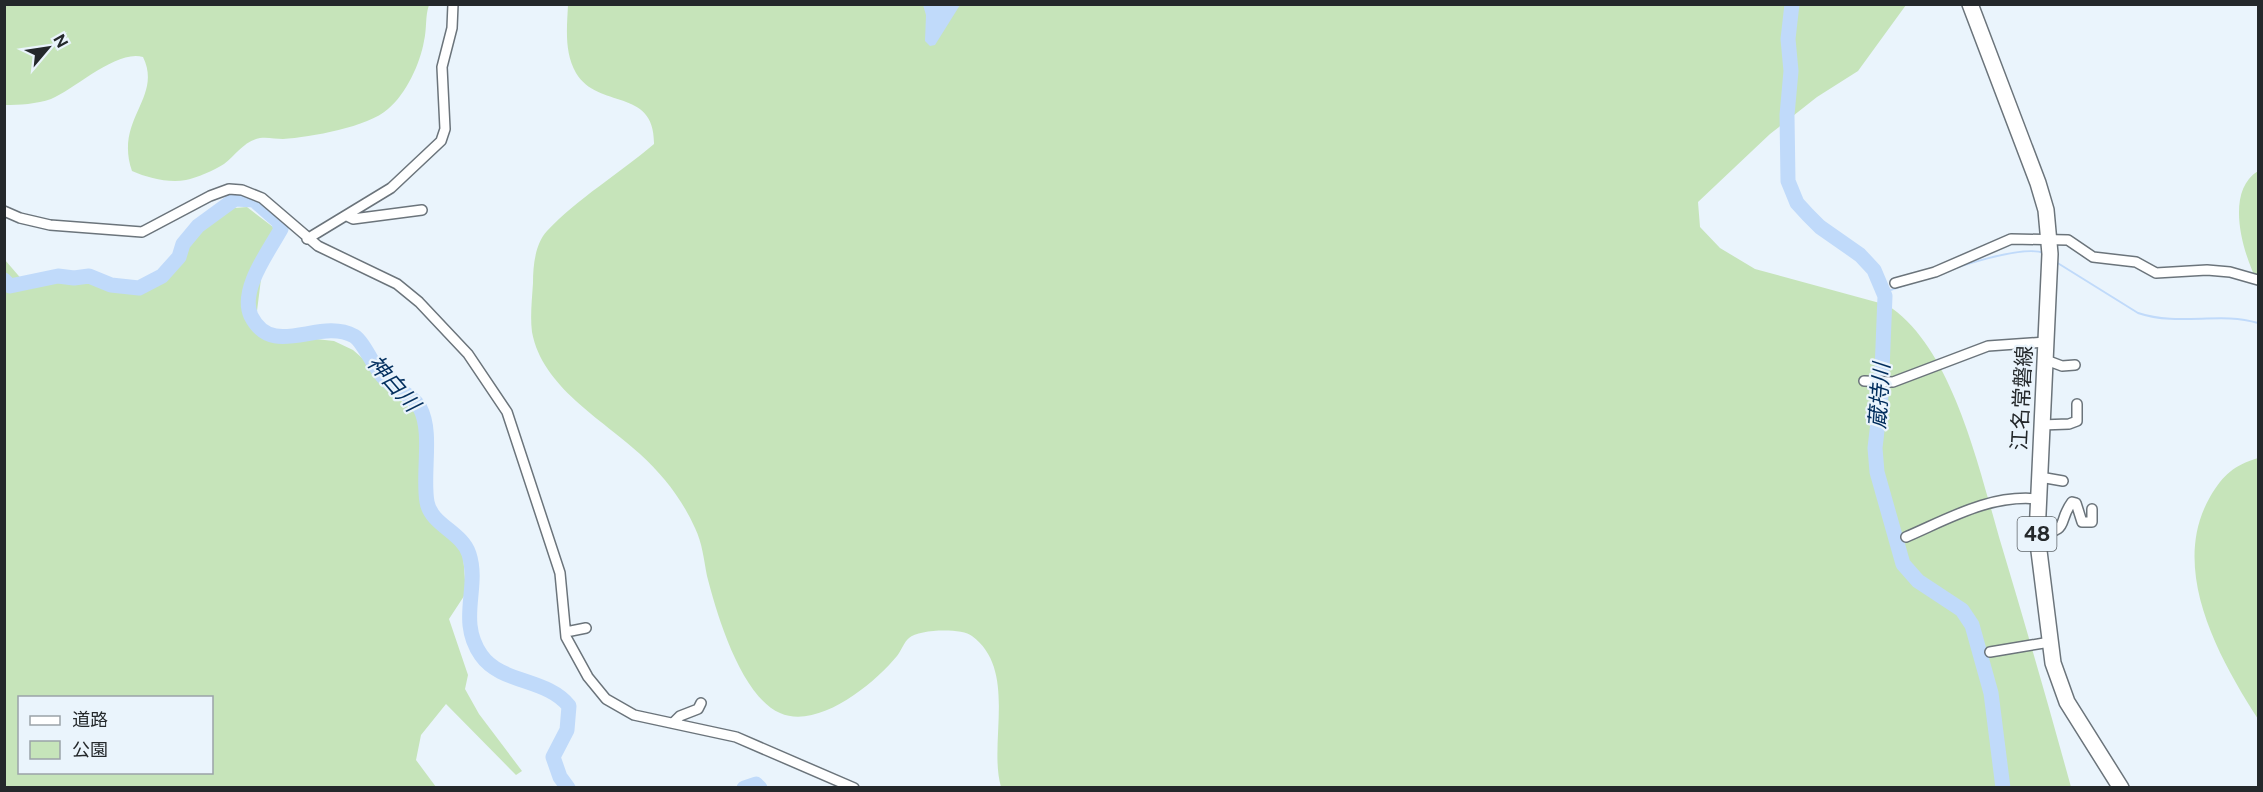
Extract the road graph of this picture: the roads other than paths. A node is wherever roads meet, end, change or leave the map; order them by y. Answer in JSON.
{"nodes":[{"id":1,"x":453,"y":4,"type":"edge"},
{"id":2,"x":1970,"y":4,"type":"edge"},
{"id":3,"x":422,"y":210,"type":"dead end"},
{"id":4,"x":4,"y":211,"type":"edge"},
{"id":5,"x":347,"y":216,"type":"junction"},
{"id":6,"x":307,"y":239,"type":"junction"},
{"id":7,"x":2049,"y":252,"type":"junction"},
{"id":8,"x":2259,"y":280,"type":"edge"},
{"id":9,"x":1895,"y":283,"type":"dead end"},
{"id":10,"x":2046,"y":342,"type":"junction"},
{"id":11,"x":2046,"y":360,"type":"junction"},
{"id":12,"x":2075,"y":365,"type":"dead end"},
{"id":13,"x":1864,"y":381,"type":"dead end"},
{"id":14,"x":2077,"y":404,"type":"dead end"},
{"id":15,"x":2041,"y":425,"type":"junction"},
{"id":16,"x":2040,"y":477,"type":"junction"},
{"id":17,"x":2063,"y":481,"type":"dead end"},
{"id":18,"x":2038,"y":499,"type":"junction"},
{"id":19,"x":2092,"y":508,"type":"dead end"},
{"id":20,"x":2037,"y":535,"type":"junction"},
{"id":21,"x":1906,"y":537,"type":"dead end"},
{"id":22,"x":586,"y":628,"type":"dead end"},
{"id":23,"x":566,"y":632,"type":"junction"},
{"id":24,"x":2050,"y":642,"type":"junction"},
{"id":25,"x":1990,"y":652,"type":"dead end"},
{"id":26,"x":701,"y":703,"type":"dead end"},
{"id":27,"x":673,"y":723,"type":"junction"},
{"id":28,"x":854,"y":788,"type":"edge"},
{"id":29,"x":2121,"y":788,"type":"edge"}],
"edges":[{"from":1,"to":5,"type":"street"},
{"from":2,"to":7,"type":"main road","name":"江名常磐線","number":"48"},
{"from":3,"to":5,"type":"street"},
{"from":4,"to":6,"type":"street"},
{"from":5,"to":6,"type":"street"},
{"from":6,"to":23,"type":"street"},
{"from":7,"to":8,"type":"street"},
{"from":7,"to":9,"type":"street"},
{"from":7,"to":10,"type":"main road","name":"江名常磐線","number":"48"},
{"from":10,"to":11,"type":"main road","name":"江名常磐線","number":"48"},
{"from":10,"to":13,"type":"street"},
{"from":11,"to":12,"type":"street"},
{"from":11,"to":15,"type":"main road","name":"江名常磐線","number":"48"},
{"from":14,"to":15,"type":"street"},
{"from":15,"to":16,"type":"main road","name":"江名常磐線","number":"48"},
{"from":16,"to":17,"type":"street"},
{"from":16,"to":18,"type":"main road","name":"江名常磐線","number":"48"},
{"from":18,"to":20,"type":"main road","name":"江名常磐線","number":"48"},
{"from":18,"to":21,"type":"street"},
{"from":19,"to":20,"type":"street"},
{"from":20,"to":24,"type":"main road","name":"江名常磐線","number":"48"},
{"from":22,"to":23,"type":"street"},
{"from":23,"to":27,"type":"street"},
{"from":24,"to":25,"type":"street"},
{"from":24,"to":29,"type":"main road","name":"江名常磐線","number":"48"},
{"from":26,"to":27,"type":"street"},
{"from":27,"to":28,"type":"street"}]}
